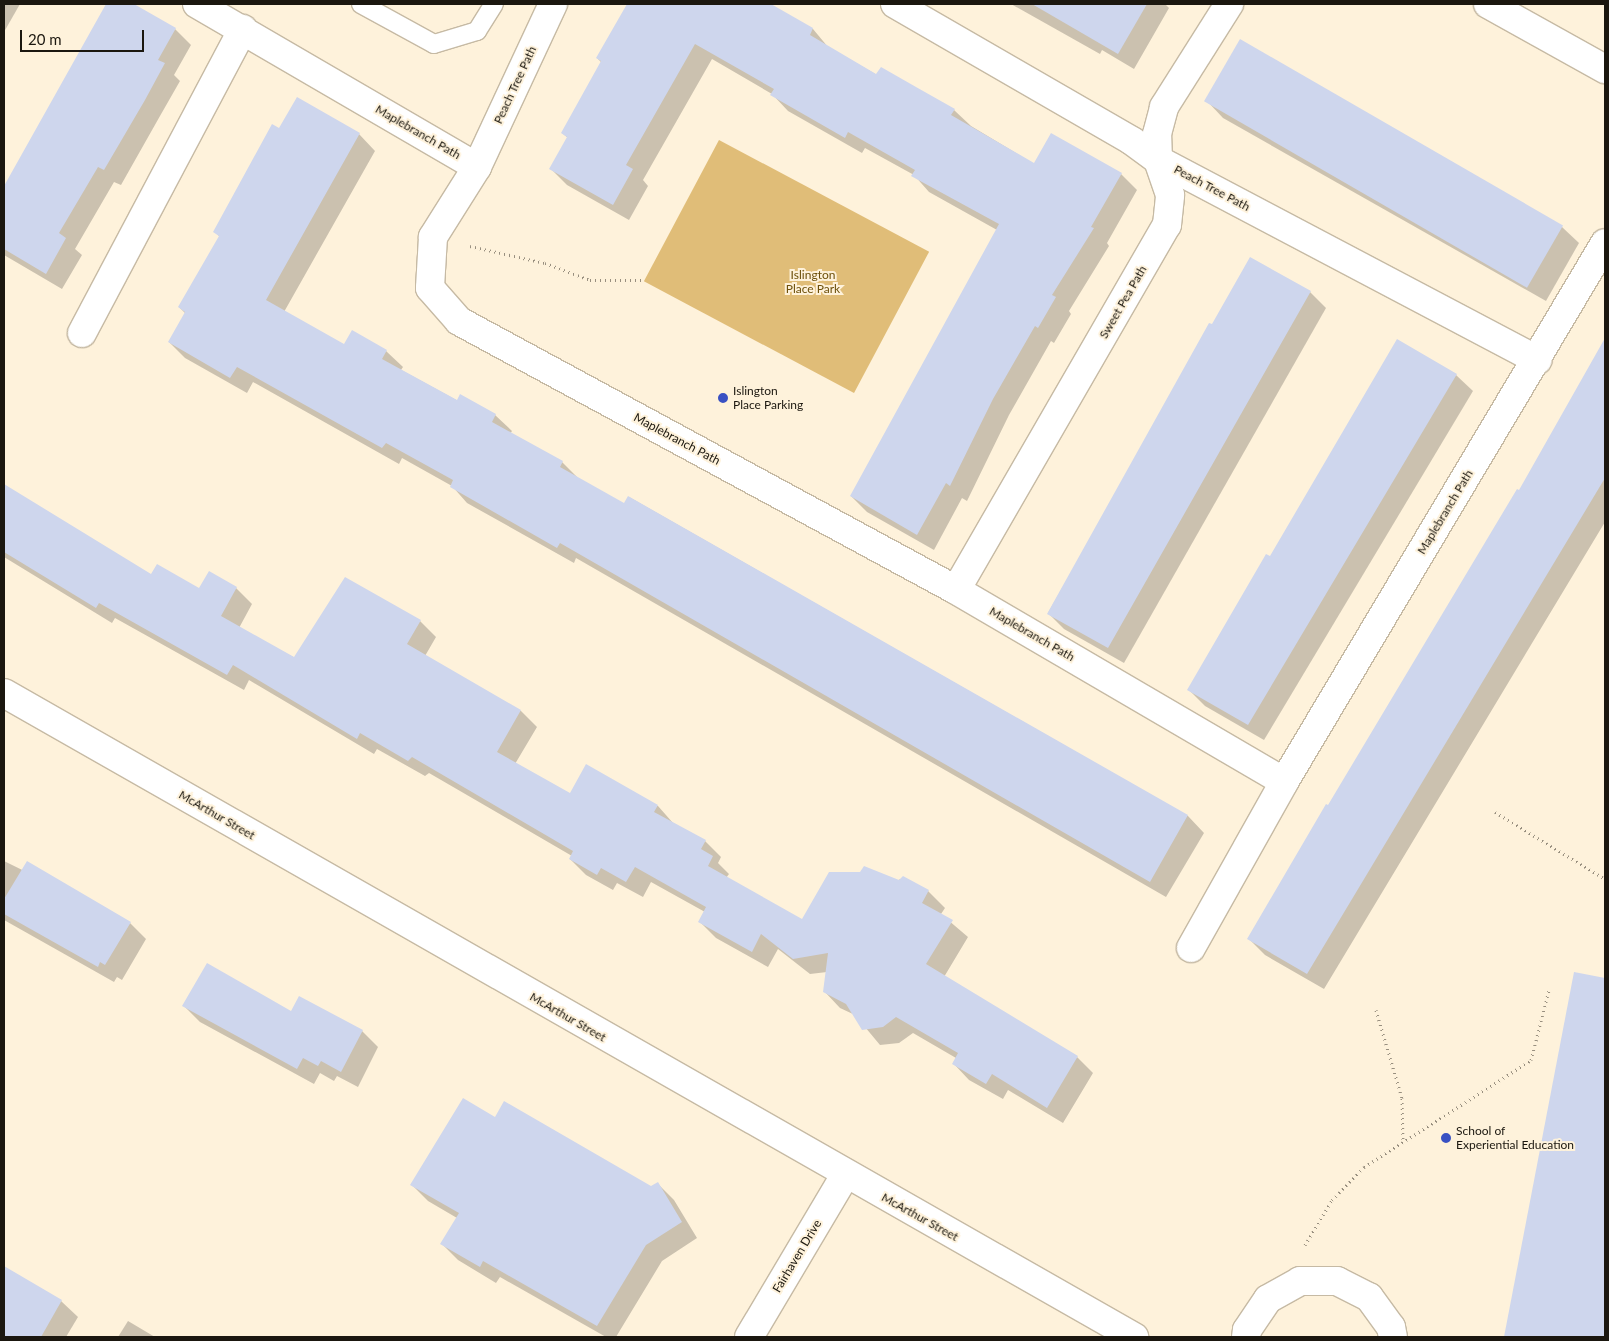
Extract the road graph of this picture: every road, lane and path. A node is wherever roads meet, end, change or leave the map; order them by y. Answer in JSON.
{"nodes":[{"id":1,"x":197,"y":4,"type":"edge"},
{"id":2,"x":361,"y":4,"type":"edge"},
{"id":3,"x":494,"y":4,"type":"edge"},
{"id":4,"x":553,"y":4,"type":"edge"},
{"id":5,"x":895,"y":4,"type":"edge"},
{"id":6,"x":1229,"y":4,"type":"edge"},
{"id":7,"x":1488,"y":4,"type":"edge"},
{"id":8,"x":243,"y":29,"type":"junction"},
{"id":9,"x":1605,"y":69,"type":"edge"},
{"id":10,"x":1158,"y":160,"type":"junction"},
{"id":11,"x":477,"y":167,"type":"junction"},
{"id":12,"x":433,"y":237,"type":"junction"},
{"id":13,"x":1605,"y":242,"type":"edge"},
{"id":14,"x":642,"y":280,"type":"dead end"},
{"id":15,"x":82,"y":333,"type":"dead end"},
{"id":16,"x":1536,"y":360,"type":"junction"},
{"id":17,"x":956,"y":590,"type":"junction"},
{"id":18,"x":4,"y":693,"type":"edge"},
{"id":19,"x":1284,"y":782,"type":"junction"},
{"id":20,"x":1495,"y":812,"type":"dead end"},
{"id":21,"x":1605,"y":879,"type":"edge"},
{"id":22,"x":1191,"y":948,"type":"dead end"},
{"id":23,"x":1550,"y":990,"type":"dead end"},
{"id":24,"x":1376,"y":1010,"type":"dead end"},
{"id":25,"x":1403,"y":1142,"type":"junction"},
{"id":26,"x":845,"y":1175,"type":"junction"},
{"id":27,"x":1289,"y":1288,"type":"junction"},
{"id":28,"x":749,"y":1337,"type":"edge"},
{"id":29,"x":1134,"y":1337,"type":"edge"},
{"id":30,"x":1246,"y":1337,"type":"edge"},
{"id":31,"x":1393,"y":1337,"type":"edge"}],
"edges":[{"from":1,"to":8,"type":"street","name":"Maplebranch Path"},
{"from":2,"to":3,"type":"lane"},
{"from":4,"to":11,"type":"street","name":"Peach Tree Path"},
{"from":5,"to":10,"type":"street","name":"Peach Tree Path"},
{"from":6,"to":10,"type":"street","name":"Sweet Pea Path"},
{"from":7,"to":9,"type":"street"},
{"from":8,"to":11,"type":"street","name":"Maplebranch Path"},
{"from":8,"to":15,"type":"street"},
{"from":10,"to":16,"type":"street","name":"Peach Tree Path"},
{"from":10,"to":17,"type":"street","name":"Sweet Pea Path"},
{"from":11,"to":12,"type":"street","name":"Maplebranch Path"},
{"from":12,"to":14,"type":"path"},
{"from":12,"to":17,"type":"street","name":"Maplebranch Path"},
{"from":13,"to":16,"type":"street","name":"Maplebranch Path"},
{"from":16,"to":19,"type":"street","name":"Maplebranch Path"},
{"from":17,"to":19,"type":"street","name":"Maplebranch Path"},
{"from":18,"to":26,"type":"street","name":"McArthur Street"},
{"from":19,"to":22,"type":"street","name":"Maplebranch Path"},
{"from":20,"to":21,"type":"path"},
{"from":23,"to":25,"type":"path"},
{"from":24,"to":25,"type":"path"},
{"from":25,"to":27,"type":"path"},
{"from":26,"to":28,"type":"street","name":"Fairhaven Drive"},
{"from":26,"to":29,"type":"street","name":"McArthur Street"},
{"from":27,"to":30,"type":"street"},
{"from":27,"to":31,"type":"street"}]}
